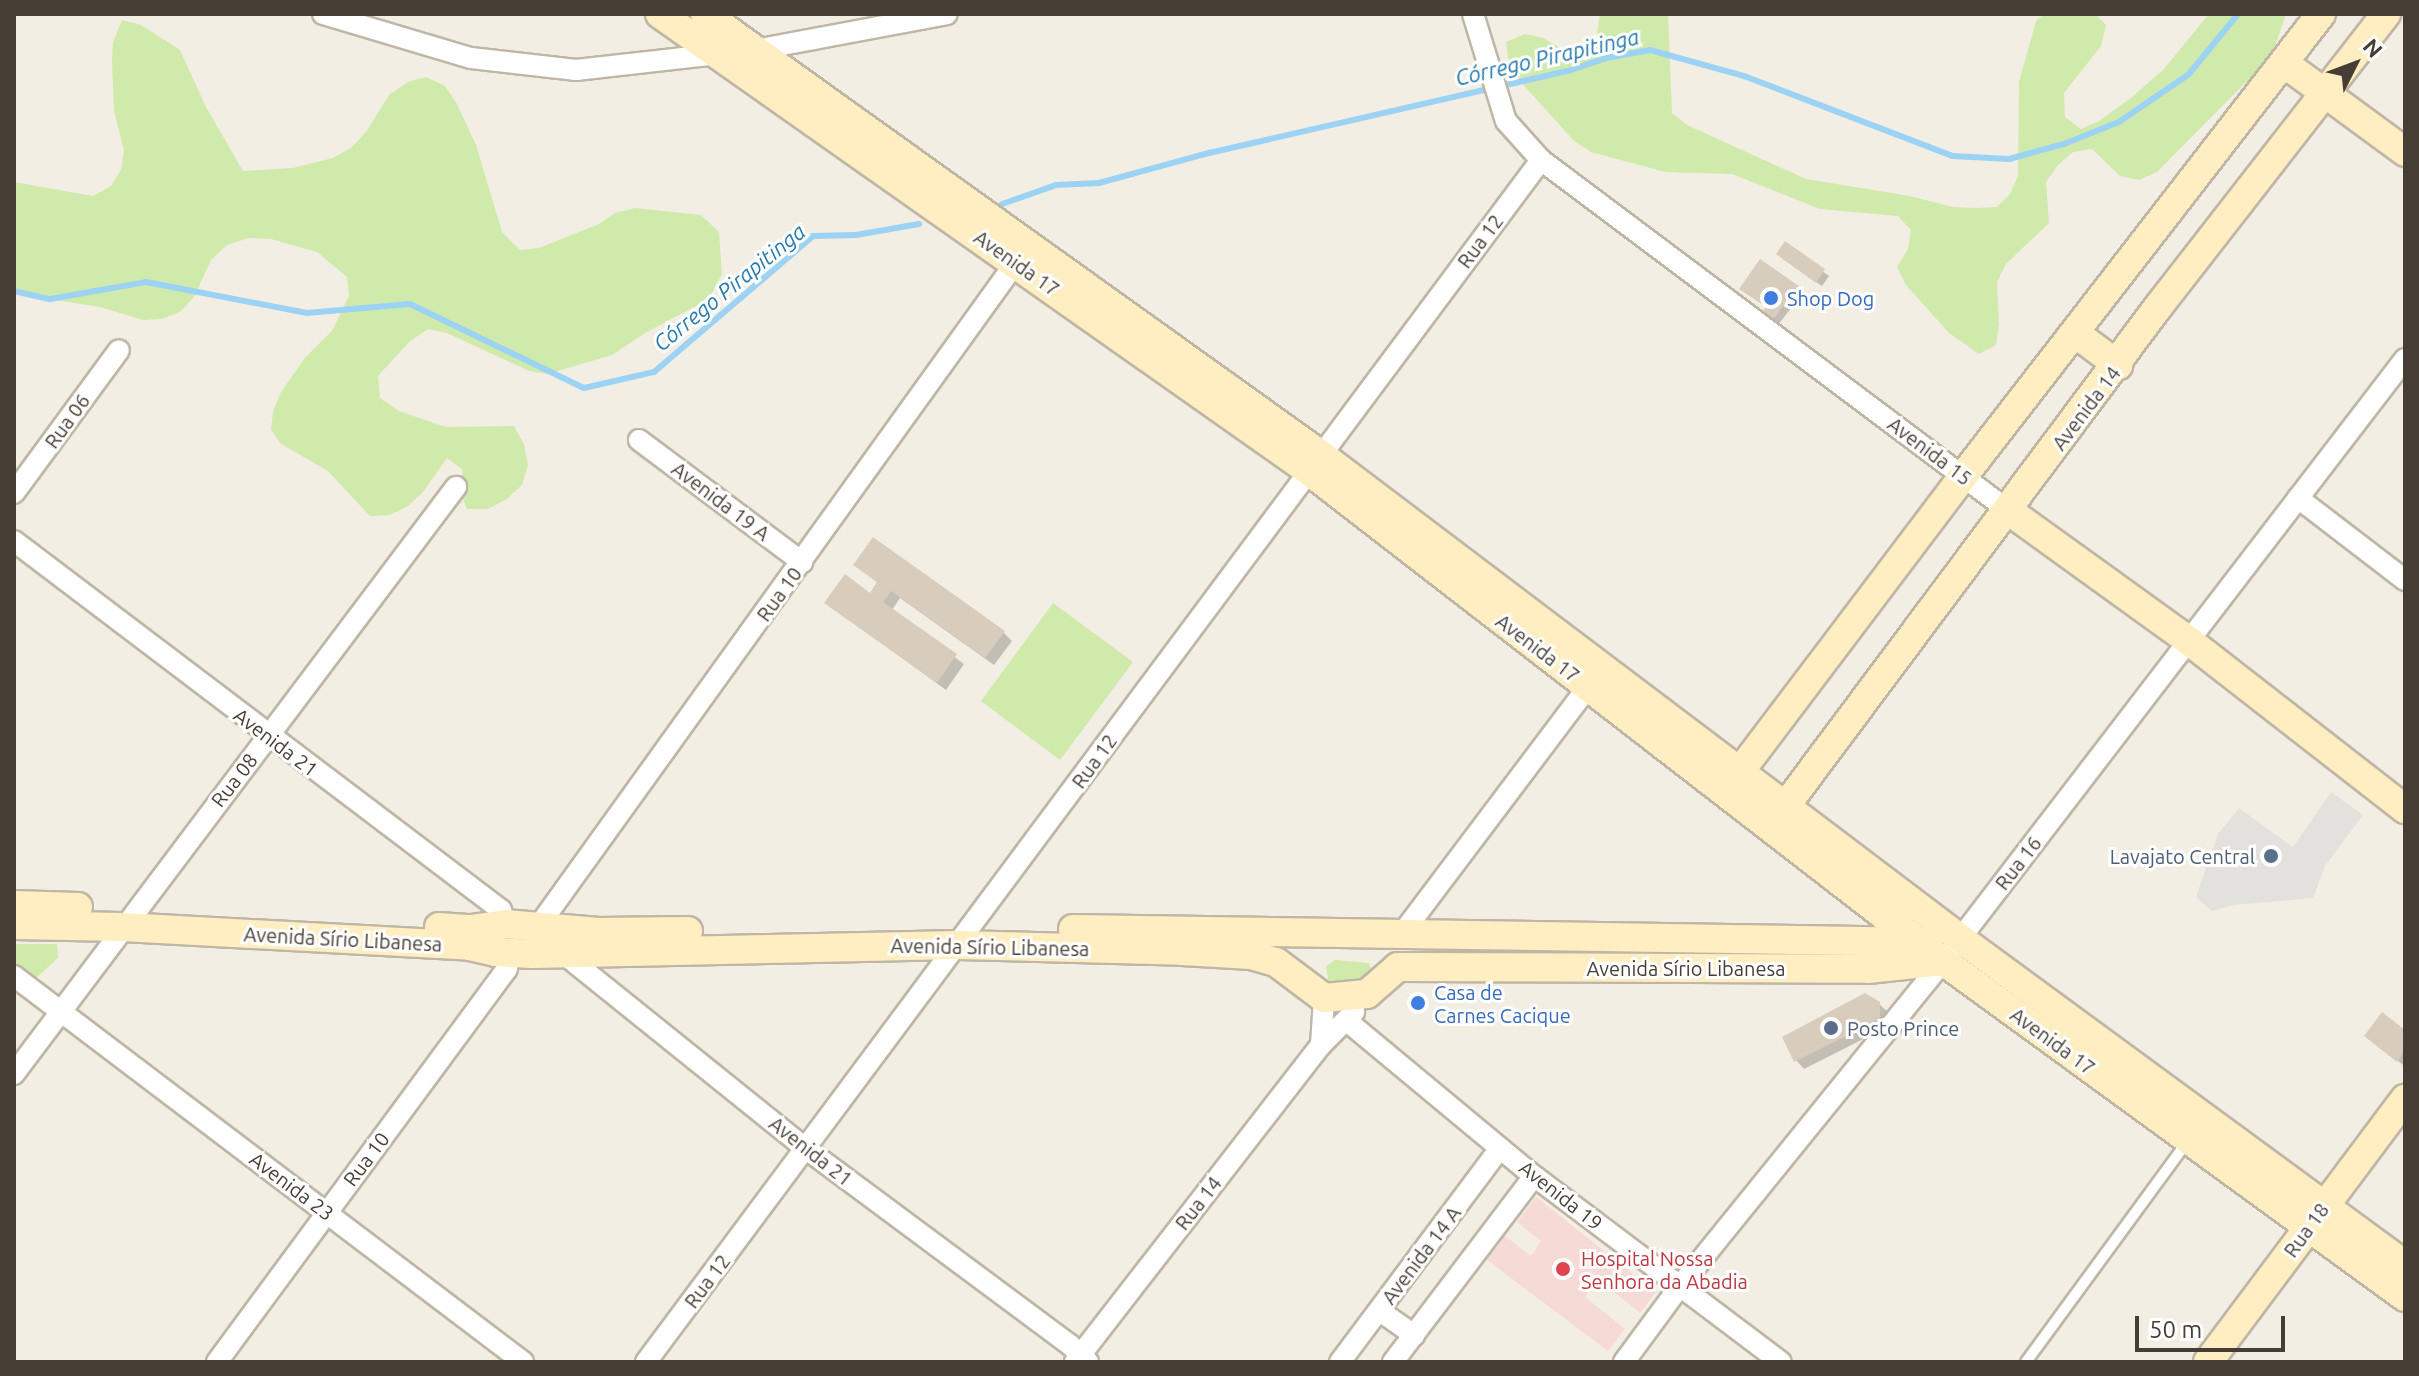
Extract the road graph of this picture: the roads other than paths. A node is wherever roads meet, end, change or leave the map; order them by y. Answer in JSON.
{"nodes":[{"id":1,"x":323,"y":14,"type":"edge"},
{"id":2,"x":660,"y":14,"type":"edge"},
{"id":3,"x":947,"y":14,"type":"edge"},
{"id":4,"x":1473,"y":14,"type":"edge"},
{"id":5,"x":2321,"y":14,"type":"edge"},
{"id":6,"x":2386,"y":14,"type":"edge"},
{"id":7,"x":715,"y":17,"type":"edge"},
{"id":8,"x":755,"y":50,"type":"junction"},
{"id":9,"x":718,"y":53,"type":"junction"},
{"id":10,"x":2284,"y":63,"type":"junction"},
{"id":11,"x":2324,"y":94,"type":"junction"},
{"id":12,"x":2405,"y":152,"type":"edge"},
{"id":13,"x":1541,"y":160,"type":"junction"},
{"id":14,"x":1020,"y":254,"type":"junction"},
{"id":15,"x":2075,"y":333,"type":"junction"},
{"id":16,"x":119,"y":350,"type":"dead end"},
{"id":17,"x":2405,"y":359,"type":"edge"},
{"id":18,"x":2118,"y":365,"type":"junction"},
{"id":19,"x":639,"y":440,"type":"dead end"},
{"id":20,"x":1315,"y":463,"type":"junction"},
{"id":21,"x":1964,"y":475,"type":"junction"},
{"id":22,"x":456,"y":487,"type":"dead end"},
{"id":23,"x":14,"y":493,"type":"edge"},
{"id":24,"x":2298,"y":498,"type":"junction"},
{"id":25,"x":2009,"y":511,"type":"junction"},
{"id":26,"x":14,"y":541,"type":"edge"},
{"id":27,"x":802,"y":562,"type":"junction"},
{"id":28,"x":2405,"y":580,"type":"edge"},
{"id":29,"x":2189,"y":641,"type":"junction"},
{"id":30,"x":1588,"y":687,"type":"junction"},
{"id":31,"x":268,"y":736,"type":"junction"},
{"id":32,"x":1741,"y":770,"type":"junction"},
{"id":33,"x":2402,"y":800,"type":"edge"},
{"id":34,"x":1787,"y":804,"type":"junction"},
{"id":35,"x":14,"y":905,"type":"edge"},
{"id":36,"x":129,"y":918,"type":"junction"},
{"id":37,"x":505,"y":924,"type":"junction"},
{"id":38,"x":14,"y":925,"type":"edge"},
{"id":39,"x":553,"y":926,"type":"junction"},
{"id":40,"x":1308,"y":933,"type":"junction"},
{"id":41,"x":1401,"y":935,"type":"junction"},
{"id":42,"x":964,"y":936,"type":"junction"},
{"id":43,"x":1960,"y":938,"type":"junction"},
{"id":44,"x":1933,"y":952,"type":"junction"},
{"id":45,"x":506,"y":953,"type":"junction"},
{"id":46,"x":565,"y":955,"type":"junction"},
{"id":47,"x":1398,"y":967,"type":"junction"},
{"id":48,"x":1294,"y":974,"type":"junction"},
{"id":49,"x":14,"y":976,"type":"edge"},
{"id":50,"x":1367,"y":994,"type":"junction"},
{"id":51,"x":1324,"y":998,"type":"junction"},
{"id":52,"x":62,"y":1011,"type":"junction"},
{"id":53,"x":1347,"y":1021,"type":"junction"},
{"id":54,"x":1321,"y":1045,"type":"junction"},
{"id":55,"x":14,"y":1074,"type":"edge"},
{"id":56,"x":2405,"y":1099,"type":"edge"},
{"id":57,"x":2198,"y":1129,"type":"junction"},
{"id":58,"x":805,"y":1148,"type":"junction"},
{"id":59,"x":1500,"y":1148,"type":"junction"},
{"id":60,"x":1534,"y":1176,"type":"junction"},
{"id":61,"x":326,"y":1212,"type":"junction"},
{"id":62,"x":2316,"y":1215,"type":"junction"},
{"id":63,"x":2361,"y":1248,"type":"junction"},
{"id":64,"x":2405,"y":1265,"type":"edge"},
{"id":65,"x":1680,"y":1286,"type":"junction"},
{"id":66,"x":2405,"y":1297,"type":"edge"},
{"id":67,"x":1380,"y":1311,"type":"junction"},
{"id":68,"x":1414,"y":1335,"type":"junction"},
{"id":69,"x":1081,"y":1360,"type":"edge"},
{"id":70,"x":217,"y":1362,"type":"edge"},
{"id":71,"x":523,"y":1362,"type":"edge"},
{"id":72,"x":646,"y":1362,"type":"edge"},
{"id":73,"x":1340,"y":1362,"type":"edge"},
{"id":74,"x":1393,"y":1362,"type":"edge"},
{"id":75,"x":1624,"y":1362,"type":"edge"},
{"id":76,"x":1781,"y":1362,"type":"edge"},
{"id":77,"x":2026,"y":1362,"type":"edge"},
{"id":78,"x":2208,"y":1362,"type":"edge"}],
"edges":[{"from":1,"to":9,"type":"street"},
{"from":2,"to":9,"type":"main road","name":"Avenida 17"},
{"from":3,"to":8,"type":"street"},
{"from":4,"to":13,"type":"street","name":"Avenida 15"},
{"from":5,"to":10,"type":"main road"},
{"from":6,"to":11,"type":"main road","name":"Avenida 14"},
{"from":7,"to":8,"type":"main road","name":"Avenida 17"},
{"from":7,"to":9,"type":"main road"},
{"from":8,"to":9,"type":"street"},
{"from":8,"to":14,"type":"main road","name":"Avenida 17"},
{"from":9,"to":14,"type":"main road","name":"Avenida 17"},
{"from":10,"to":11,"type":"main road"},
{"from":10,"to":15,"type":"main road"},
{"from":11,"to":12,"type":"main road"},
{"from":11,"to":18,"type":"main road","name":"Avenida 14"},
{"from":13,"to":20,"type":"street","name":"Rua 12"},
{"from":13,"to":21,"type":"street","name":"Avenida 15"},
{"from":14,"to":20,"type":"main road","name":"Avenida 17"},
{"from":14,"to":27,"type":"street","name":"Rua 10"},
{"from":15,"to":18,"type":"main road"},
{"from":15,"to":21,"type":"main road"},
{"from":16,"to":23,"type":"street","name":"Rua 06"},
{"from":17,"to":24,"type":"street","name":"Rua 16"},
{"from":18,"to":25,"type":"main road","name":"Avenida 14"},
{"from":19,"to":27,"type":"street","name":"Avenida 19 A"},
{"from":20,"to":30,"type":"main road","name":"Avenida 17"},
{"from":20,"to":32,"type":"main road","name":"Avenida 17"},
{"from":20,"to":42,"type":"street","name":"Rua 12"},
{"from":21,"to":25,"type":"street","name":"Avenida 15"},
{"from":21,"to":32,"type":"main road"},
{"from":22,"to":31,"type":"street","name":"Rua 08"},
{"from":24,"to":28,"type":"street"},
{"from":24,"to":29,"type":"street","name":"Rua 16"},
{"from":25,"to":29,"type":"main road","name":"Avenida 15"},
{"from":25,"to":34,"type":"main road","name":"Avenida 14"},
{"from":26,"to":31,"type":"street","name":"Avenida 21"},
{"from":27,"to":39,"type":"street","name":"Rua 10"},
{"from":29,"to":33,"type":"main road","name":"Avenida 15"},
{"from":29,"to":43,"type":"street","name":"Rua 16"},
{"from":30,"to":41,"type":"street"},
{"from":30,"to":44,"type":"main road","name":"Avenida 17"},
{"from":31,"to":36,"type":"street","name":"Rua 08"},
{"from":31,"to":37,"type":"street","name":"Avenida 21"},
{"from":32,"to":34,"type":"main road","name":"Avenida 17"},
{"from":34,"to":43,"type":"main road","name":"Avenida 17"},
{"from":35,"to":36,"type":"main road","name":"Avenida Sírio Libanesa"},
{"from":36,"to":37,"type":"main road","name":"Avenida Sírio Libanesa"},
{"from":36,"to":38,"type":"main road","name":"Avenida Sírio Libanesa"},
{"from":36,"to":45,"type":"main road","name":"Avenida Sírio Libanesa"},
{"from":36,"to":52,"type":"street","name":"Rua 08"},
{"from":37,"to":39,"type":"main road","name":"Avenida Sírio Libanesa"},
{"from":37,"to":45,"type":"main road"},
{"from":39,"to":42,"type":"main road","name":"Avenida Sírio Libanesa"},
{"from":39,"to":46,"type":"main road"},
{"from":40,"to":41,"type":"main road","name":"Avenida Sírio Libanesa"},
{"from":40,"to":42,"type":"main road","name":"Avenida Sírio Libanesa"},
{"from":40,"to":48,"type":"main road"},
{"from":41,"to":44,"type":"main road","name":"Avenida Sírio Libanesa"},
{"from":41,"to":47,"type":"main road"},
{"from":42,"to":46,"type":"main road","name":"Avenida Sírio Libanesa"},
{"from":42,"to":48,"type":"main road","name":"Avenida Sírio Libanesa"},
{"from":42,"to":58,"type":"street","name":"Rua 12"},
{"from":43,"to":44,"type":"main road","name":"Avenida Sírio Libanesa"},
{"from":43,"to":57,"type":"main road","name":"Avenida 17"},
{"from":44,"to":47,"type":"main road","name":"Avenida Sírio Libanesa"},
{"from":44,"to":57,"type":"main road","name":"Avenida 17"},
{"from":44,"to":65,"type":"street"},
{"from":45,"to":46,"type":"main road","name":"Avenida Sírio Libanesa"},
{"from":45,"to":61,"type":"street","name":"Rua 10"},
{"from":46,"to":58,"type":"street","name":"Avenida 21"},
{"from":47,"to":50,"type":"main road"},
{"from":48,"to":51,"type":"main road","name":"Avenida Sírio Libanesa"},
{"from":49,"to":52,"type":"street","name":"Avenida 23"},
{"from":50,"to":51,"type":"main road"},
{"from":50,"to":53,"type":"street","name":"Rua 14"},
{"from":51,"to":54,"type":"street"},
{"from":52,"to":55,"type":"street","name":"Rua 08"},
{"from":52,"to":61,"type":"street","name":"Avenida 23"},
{"from":53,"to":54,"type":"street","name":"Rua 14"},
{"from":53,"to":59,"type":"street","name":"Avenida 19"},
{"from":54,"to":69,"type":"street","name":"Rua 14"},
{"from":56,"to":62,"type":"main road","name":"Rua 18"},
{"from":57,"to":62,"type":"main road","name":"Avenida 17"},
{"from":57,"to":77,"type":"lane"},
{"from":58,"to":69,"type":"street","name":"Avenida 21"},
{"from":58,"to":72,"type":"street","name":"Rua 12"},
{"from":59,"to":60,"type":"street","name":"Avenida 19"},
{"from":59,"to":67,"type":"street","name":"Avenida 14 A"},
{"from":60,"to":65,"type":"street","name":"Avenida 19"},
{"from":60,"to":68,"type":"street"},
{"from":61,"to":70,"type":"street","name":"Rua 10"},
{"from":61,"to":71,"type":"street","name":"Avenida 23"},
{"from":62,"to":63,"type":"main road","name":"Avenida 17"},
{"from":62,"to":78,"type":"main road","name":"Rua 18"},
{"from":63,"to":64,"type":"main road","name":"Avenida 17"},
{"from":63,"to":66,"type":"main road","name":"Avenida 17"},
{"from":65,"to":75,"type":"street"},
{"from":65,"to":76,"type":"street","name":"Avenida 19"},
{"from":67,"to":68,"type":"street"},
{"from":67,"to":73,"type":"street","name":"Avenida 14 A"},
{"from":68,"to":74,"type":"street"}]}
